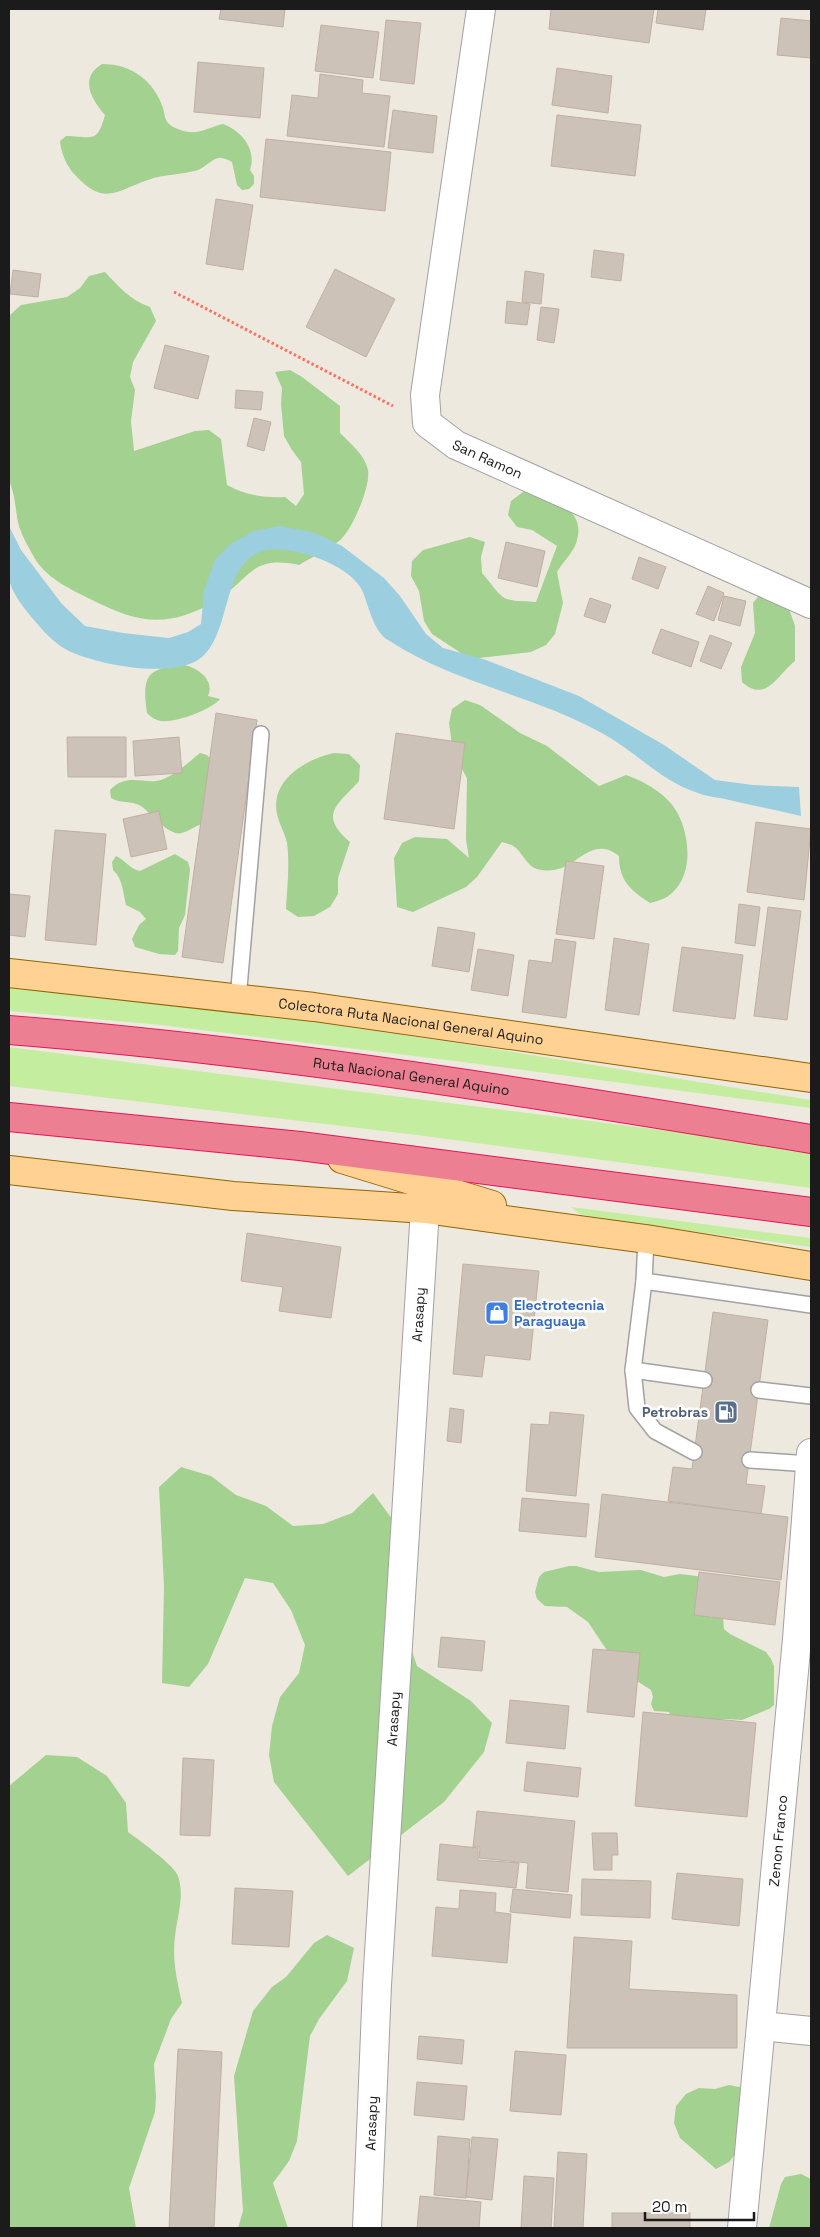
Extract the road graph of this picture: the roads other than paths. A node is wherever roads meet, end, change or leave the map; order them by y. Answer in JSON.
{"nodes":[{"id":1,"x":481,"y":9,"type":"edge"},
{"id":2,"x":811,"y":604,"type":"edge"},
{"id":3,"x":261,"y":734,"type":"dead end"},
{"id":4,"x":9,"y":973,"type":"edge"},
{"id":5,"x":238,"y":999,"type":"junction"},
{"id":6,"x":9,"y":1030,"type":"edge"},
{"id":7,"x":811,"y":1078,"type":"edge"},
{"id":8,"x":9,"y":1117,"type":"edge"},
{"id":9,"x":811,"y":1139,"type":"edge"},
{"id":10,"x":300,"y":1146,"type":"junction"},
{"id":11,"x":9,"y":1170,"type":"edge"},
{"id":12,"x":425,"y":1209,"type":"junction"},
{"id":13,"x":811,"y":1212,"type":"edge"},
{"id":14,"x":572,"y":1229,"type":"junction"},
{"id":15,"x":646,"y":1239,"type":"junction"},
{"id":16,"x":811,"y":1266,"type":"edge"},
{"id":17,"x":644,"y":1280,"type":"junction"},
{"id":18,"x":811,"y":1306,"type":"edge"},
{"id":19,"x":633,"y":1370,"type":"junction"},
{"id":20,"x":704,"y":1380,"type":"dead end"},
{"id":21,"x":759,"y":1390,"type":"dead end"},
{"id":22,"x":811,"y":1396,"type":"edge"},
{"id":23,"x":694,"y":1452,"type":"dead end"},
{"id":24,"x":811,"y":1458,"type":"edge"},
{"id":25,"x":750,"y":1460,"type":"dead end"},
{"id":26,"x":804,"y":1640,"type":"edge"},
{"id":27,"x":761,"y":2026,"type":"junction"},
{"id":28,"x":811,"y":2031,"type":"edge"},
{"id":29,"x":367,"y":2228,"type":"edge"},
{"id":30,"x":742,"y":2228,"type":"edge"}],
"edges":[{"from":1,"to":2,"type":"street","name":"San Ramon"},
{"from":3,"to":5,"type":"lane"},
{"from":4,"to":5,"type":"main road","name":"Colectora Ruta Nacional General Aquino"},
{"from":5,"to":7,"type":"main road","name":"Colectora Ruta Nacional General Aquino"},
{"from":6,"to":9,"type":"highway","name":"Ruta Nacional General Aquino"},
{"from":8,"to":10,"type":"highway"},
{"from":10,"to":13,"type":"highway"},
{"from":10,"to":14,"type":"main road"},
{"from":11,"to":12,"type":"main road"},
{"from":12,"to":14,"type":"main road"},
{"from":12,"to":29,"type":"street","name":"Arasapy"},
{"from":14,"to":15,"type":"main road"},
{"from":15,"to":16,"type":"main road"},
{"from":15,"to":17,"type":"lane"},
{"from":17,"to":18,"type":"lane"},
{"from":17,"to":19,"type":"lane"},
{"from":19,"to":20,"type":"lane"},
{"from":19,"to":23,"type":"lane"},
{"from":21,"to":22,"type":"lane"},
{"from":24,"to":25,"type":"lane"},
{"from":24,"to":26,"type":"street","name":"Zenon Franco"},
{"from":26,"to":27,"type":"street","name":"Zenon Franco"},
{"from":27,"to":28,"type":"street"},
{"from":27,"to":30,"type":"street","name":"Zenon Franco"}]}
